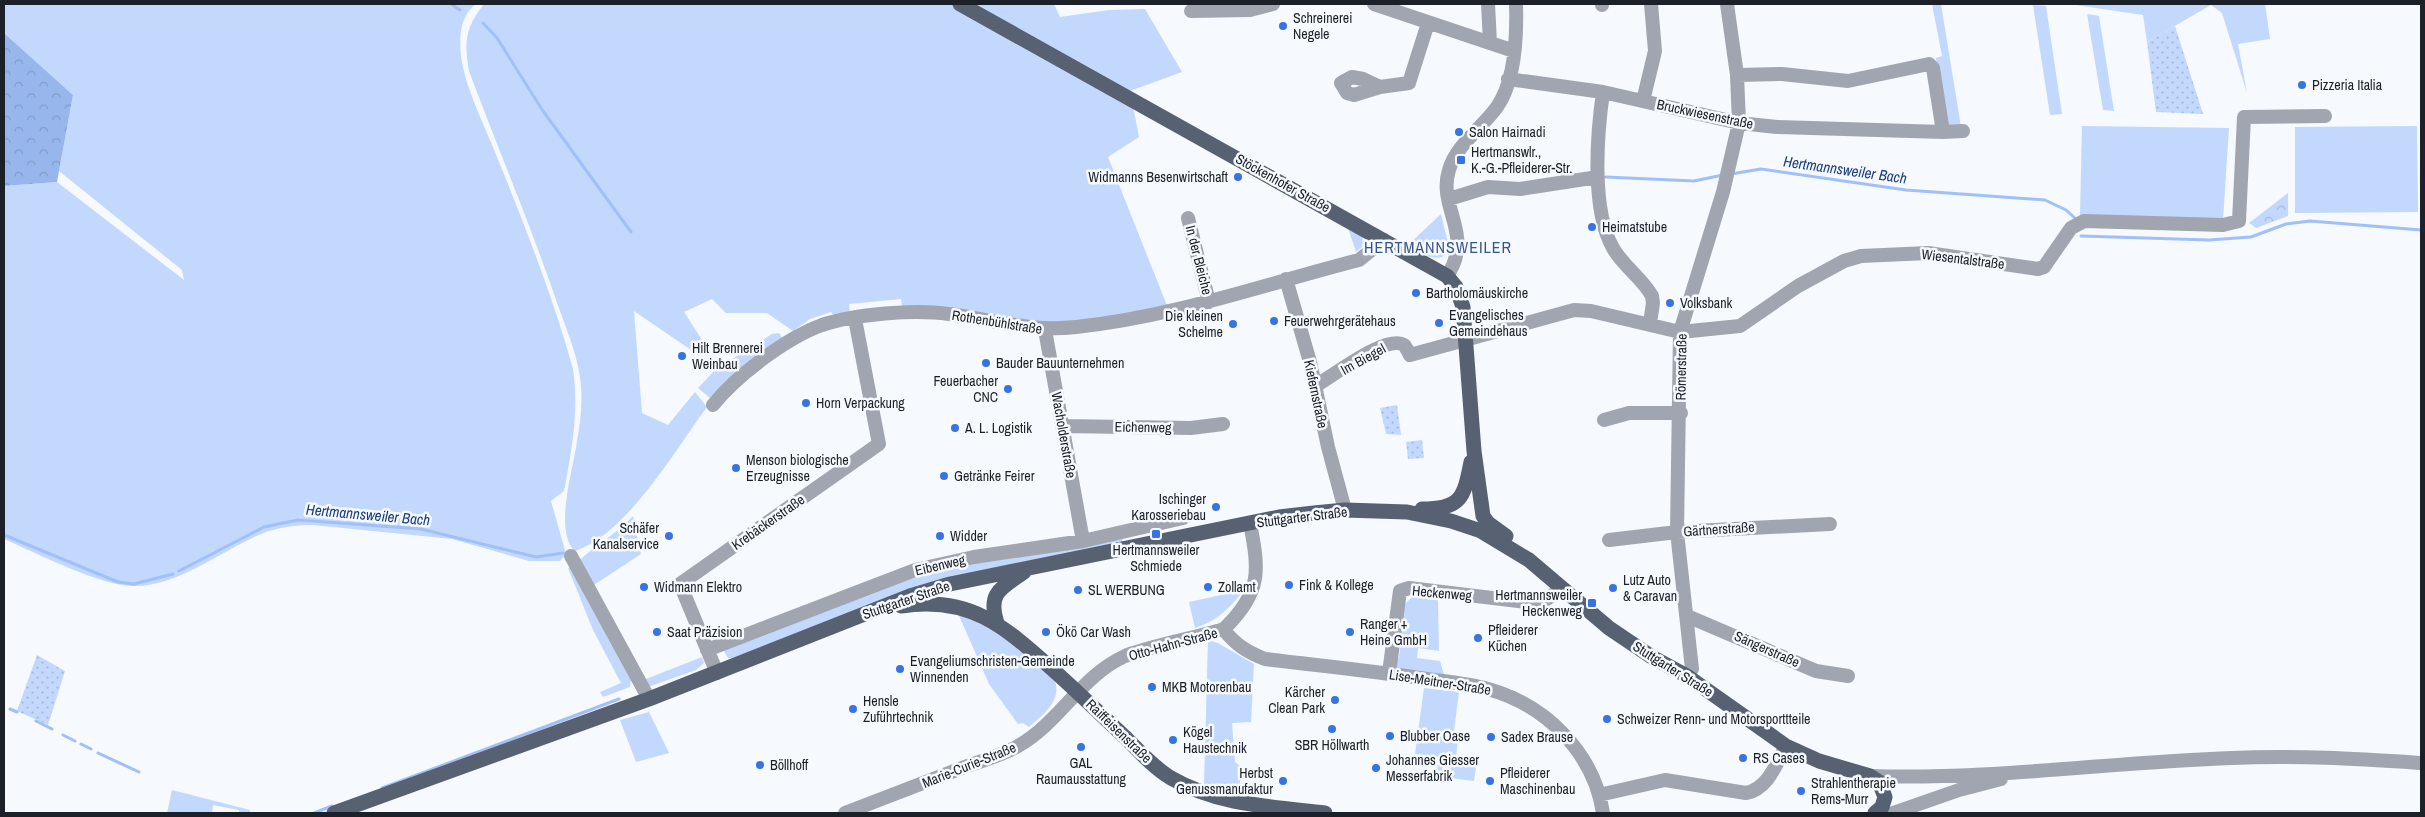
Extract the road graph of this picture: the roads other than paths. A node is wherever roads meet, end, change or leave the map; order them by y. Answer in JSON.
{"nodes":[{"id":1,"x":960,"y":4,"type":"edge"},
{"id":2,"x":1273,"y":4,"type":"edge"},
{"id":3,"x":1374,"y":4,"type":"edge"},
{"id":4,"x":1488,"y":4,"type":"edge"},
{"id":5,"x":1516,"y":4,"type":"edge"},
{"id":6,"x":1651,"y":4,"type":"edge"},
{"id":7,"x":1727,"y":4,"type":"edge"},
{"id":8,"x":1191,"y":11,"type":"dead end"},
{"id":9,"x":1428,"y":23,"type":"junction"},
{"id":10,"x":1490,"y":43,"type":"junction"},
{"id":11,"x":1514,"y":50,"type":"junction"},
{"id":12,"x":1737,"y":75,"type":"junction"},
{"id":13,"x":1508,"y":79,"type":"junction"},
{"id":14,"x":1380,"y":87,"type":"dead end"},
{"id":15,"x":1602,"y":92,"type":"junction"},
{"id":16,"x":1643,"y":101,"type":"junction"},
{"id":17,"x":2325,"y":116,"type":"dead end"},
{"id":18,"x":1739,"y":123,"type":"junction"},
{"id":19,"x":1964,"y":131,"type":"dead end"},
{"id":20,"x":1943,"y":132,"type":"junction"},
{"id":21,"x":1598,"y":177,"type":"junction"},
{"id":22,"x":1450,"y":199,"type":"junction"},
{"id":23,"x":1188,"y":218,"type":"dead end"},
{"id":24,"x":1384,"y":240,"type":"junction"},
{"id":25,"x":1446,"y":276,"type":"junction"},
{"id":26,"x":1286,"y":279,"type":"junction"},
{"id":27,"x":1209,"y":302,"type":"junction"},
{"id":28,"x":855,"y":319,"type":"junction"},
{"id":29,"x":1650,"y":323,"type":"junction"},
{"id":30,"x":1044,"y":330,"type":"junction"},
{"id":31,"x":1680,"y":332,"type":"junction"},
{"id":32,"x":1466,"y":342,"type":"junction"},
{"id":33,"x":1315,"y":386,"type":"junction"},
{"id":34,"x":713,"y":405,"type":"dead end"},
{"id":35,"x":1680,"y":413,"type":"junction"},
{"id":36,"x":1604,"y":420,"type":"dead end"},
{"id":37,"x":1222,"y":424,"type":"dead end"},
{"id":38,"x":1063,"y":426,"type":"junction"},
{"id":39,"x":1474,"y":451,"type":"junction"},
{"id":40,"x":1345,"y":510,"type":"junction"},
{"id":41,"x":1407,"y":512,"type":"junction"},
{"id":42,"x":1183,"y":518,"type":"dead end"},
{"id":43,"x":1250,"y":523,"type":"junction"},
{"id":44,"x":1830,"y":524,"type":"dead end"},
{"id":45,"x":1677,"y":532,"type":"junction"},
{"id":46,"x":1609,"y":540,"type":"dead end"},
{"id":47,"x":1083,"y":541,"type":"junction"},
{"id":48,"x":571,"y":556,"type":"dead end"},
{"id":49,"x":1529,"y":560,"type":"junction"},
{"id":50,"x":1029,"y":568,"type":"junction"},
{"id":51,"x":1562,"y":589,"type":"junction"},
{"id":52,"x":874,"y":610,"type":"junction"},
{"id":53,"x":1687,"y":616,"type":"junction"},
{"id":54,"x":996,"y":623,"type":"junction"},
{"id":55,"x":1224,"y":630,"type":"junction"},
{"id":56,"x":707,"y":650,"type":"junction"},
{"id":57,"x":717,"y":673,"type":"junction"},
{"id":58,"x":1389,"y":674,"type":"junction"},
{"id":59,"x":1687,"y":676,"type":"junction"},
{"id":60,"x":1848,"y":676,"type":"dead end"},
{"id":61,"x":1077,"y":691,"type":"junction"},
{"id":62,"x":649,"y":698,"type":"junction"},
{"id":63,"x":1786,"y":746,"type":"junction"},
{"id":64,"x":2421,"y":763,"type":"edge"},
{"id":65,"x":2028,"y":772,"type":"junction"},
{"id":66,"x":1870,"y":776,"type":"junction"},
{"id":67,"x":1599,"y":795,"type":"junction"},
{"id":68,"x":1271,"y":809,"type":"edge"},
{"id":69,"x":334,"y":813,"type":"edge"},
{"id":70,"x":844,"y":813,"type":"edge"},
{"id":71,"x":1325,"y":813,"type":"edge"},
{"id":72,"x":1603,"y":813,"type":"edge"},
{"id":73,"x":1875,"y":813,"type":"edge"},
{"id":74,"x":1893,"y":813,"type":"edge"}],
"edges":[{"from":1,"to":24,"type":"main road","name":"Stöckenhofer Straße"},
{"from":2,"to":8,"type":"street"},
{"from":3,"to":9,"type":"street"},
{"from":4,"to":10,"type":"street"},
{"from":5,"to":11,"type":"street"},
{"from":6,"to":16,"type":"street"},
{"from":7,"to":12,"type":"street","name":"Römerstraße"},
{"from":9,"to":10,"type":"street"},
{"from":9,"to":14,"type":"street"},
{"from":10,"to":11,"type":"street"},
{"from":11,"to":13,"type":"street"},
{"from":12,"to":18,"type":"street","name":"Römerstraße"},
{"from":12,"to":20,"type":"street"},
{"from":13,"to":15,"type":"street","name":"Bruckwiesenstraße"},
{"from":13,"to":22,"type":"street"},
{"from":15,"to":16,"type":"street","name":"Bruckwiesenstraße"},
{"from":15,"to":21,"type":"street"},
{"from":16,"to":18,"type":"street","name":"Bruckwiesenstraße"},
{"from":17,"to":31,"type":"street","name":"Wiesentalstraße"},
{"from":18,"to":20,"type":"street","name":"Bruckwiesenstraße"},
{"from":18,"to":31,"type":"street","name":"Römerstraße"},
{"from":19,"to":20,"type":"street","name":"Bruckwiesenstraße"},
{"from":21,"to":22,"type":"street"},
{"from":21,"to":29,"type":"street"},
{"from":22,"to":25,"type":"street"},
{"from":23,"to":27,"type":"street","name":"In der Bleiche"},
{"from":24,"to":25,"type":"main road","name":"Stöckenhofer Straße"},
{"from":24,"to":26,"type":"street","name":"Rothenbühlstraße"},
{"from":25,"to":32,"type":"main road","name":"Stöckenhofer Straße"},
{"from":26,"to":27,"type":"street","name":"Rothenbühlstraße"},
{"from":26,"to":33,"type":"street","name":"Kiefernstraße"},
{"from":27,"to":30,"type":"street","name":"Rothenbühlstraße"},
{"from":28,"to":30,"type":"street","name":"Rothenbühlstraße"},
{"from":28,"to":34,"type":"street","name":"Rothenbühlstraße"},
{"from":28,"to":56,"type":"street","name":"Krebäckerstraße"},
{"from":29,"to":31,"type":"street","name":"Wiesentalstraße"},
{"from":29,"to":32,"type":"street","name":"Wiesentalstraße"},
{"from":30,"to":38,"type":"street","name":"Wacholderstraße"},
{"from":31,"to":35,"type":"street","name":"Römerstraße"},
{"from":32,"to":33,"type":"street","name":"Im Biegel"},
{"from":32,"to":39,"type":"main road","name":"Stöckenhofer Straße"},
{"from":33,"to":40,"type":"street","name":"Kiefernstraße"},
{"from":35,"to":36,"type":"street"},
{"from":35,"to":45,"type":"street","name":"Römerstraße"},
{"from":37,"to":38,"type":"street","name":"Eichenweg"},
{"from":38,"to":47,"type":"street","name":"Wacholderstraße"},
{"from":39,"to":41,"type":"main road"},
{"from":39,"to":49,"type":"main road"},
{"from":40,"to":41,"type":"main road","name":"Stuttgarter Straße"},
{"from":40,"to":43,"type":"main road","name":"Stuttgarter Straße"},
{"from":41,"to":49,"type":"main road","name":"Stuttgarter Straße"},
{"from":42,"to":47,"type":"street","name":"Eibenweg"},
{"from":43,"to":50,"type":"main road","name":"Stuttgarter Straße"},
{"from":43,"to":55,"type":"street","name":"Otto-Hahn-Straße"},
{"from":44,"to":45,"type":"street","name":"Gärtnerstraße"},
{"from":45,"to":46,"type":"street","name":"Gärtnerstraße"},
{"from":45,"to":53,"type":"street","name":"Römerstraße"},
{"from":47,"to":56,"type":"street","name":"Eibenweg"},
{"from":48,"to":62,"type":"street"},
{"from":49,"to":51,"type":"main road","name":"Stuttgarter Straße"},
{"from":50,"to":52,"type":"main road","name":"Stuttgarter Straße"},
{"from":50,"to":54,"type":"main road"},
{"from":51,"to":58,"type":"street","name":"Heckenweg"},
{"from":51,"to":59,"type":"main road","name":"Stuttgarter Straße"},
{"from":52,"to":54,"type":"main road","name":"Raiffeisenstraße"},
{"from":52,"to":57,"type":"main road","name":"Stuttgarter Straße"},
{"from":53,"to":59,"type":"street","name":"Römerstraße"},
{"from":53,"to":60,"type":"street","name":"Sängerstraße"},
{"from":54,"to":61,"type":"main road","name":"Raiffeisenstraße"},
{"from":55,"to":58,"type":"street","name":"Lise-Meitner-Straße"},
{"from":55,"to":61,"type":"street","name":"Otto-Hahn-Straße"},
{"from":56,"to":57,"type":"street","name":"Krebäckerstraße"},
{"from":57,"to":62,"type":"main road","name":"Stuttgarter Straße"},
{"from":58,"to":67,"type":"street","name":"Lise-Meitner-Straße"},
{"from":59,"to":63,"type":"main road","name":"Stuttgarter Straße"},
{"from":61,"to":68,"type":"main road","name":"Raiffeisenstraße"},
{"from":61,"to":70,"type":"street","name":"Marie-Curie-Straße"},
{"from":62,"to":69,"type":"main road","name":"Stuttgarter Straße"},
{"from":63,"to":66,"type":"main road","name":"Stuttgarter Straße"},
{"from":63,"to":67,"type":"street"},
{"from":64,"to":65,"type":"street"},
{"from":65,"to":66,"type":"street","name":"Stuttgarter Straße"},
{"from":65,"to":74,"type":"street"},
{"from":66,"to":73,"type":"main road"},
{"from":67,"to":72,"type":"street","name":"Lise-Meitner-Straße"},
{"from":68,"to":71,"type":"main road","name":"Raiffeisenstraße"}]}
